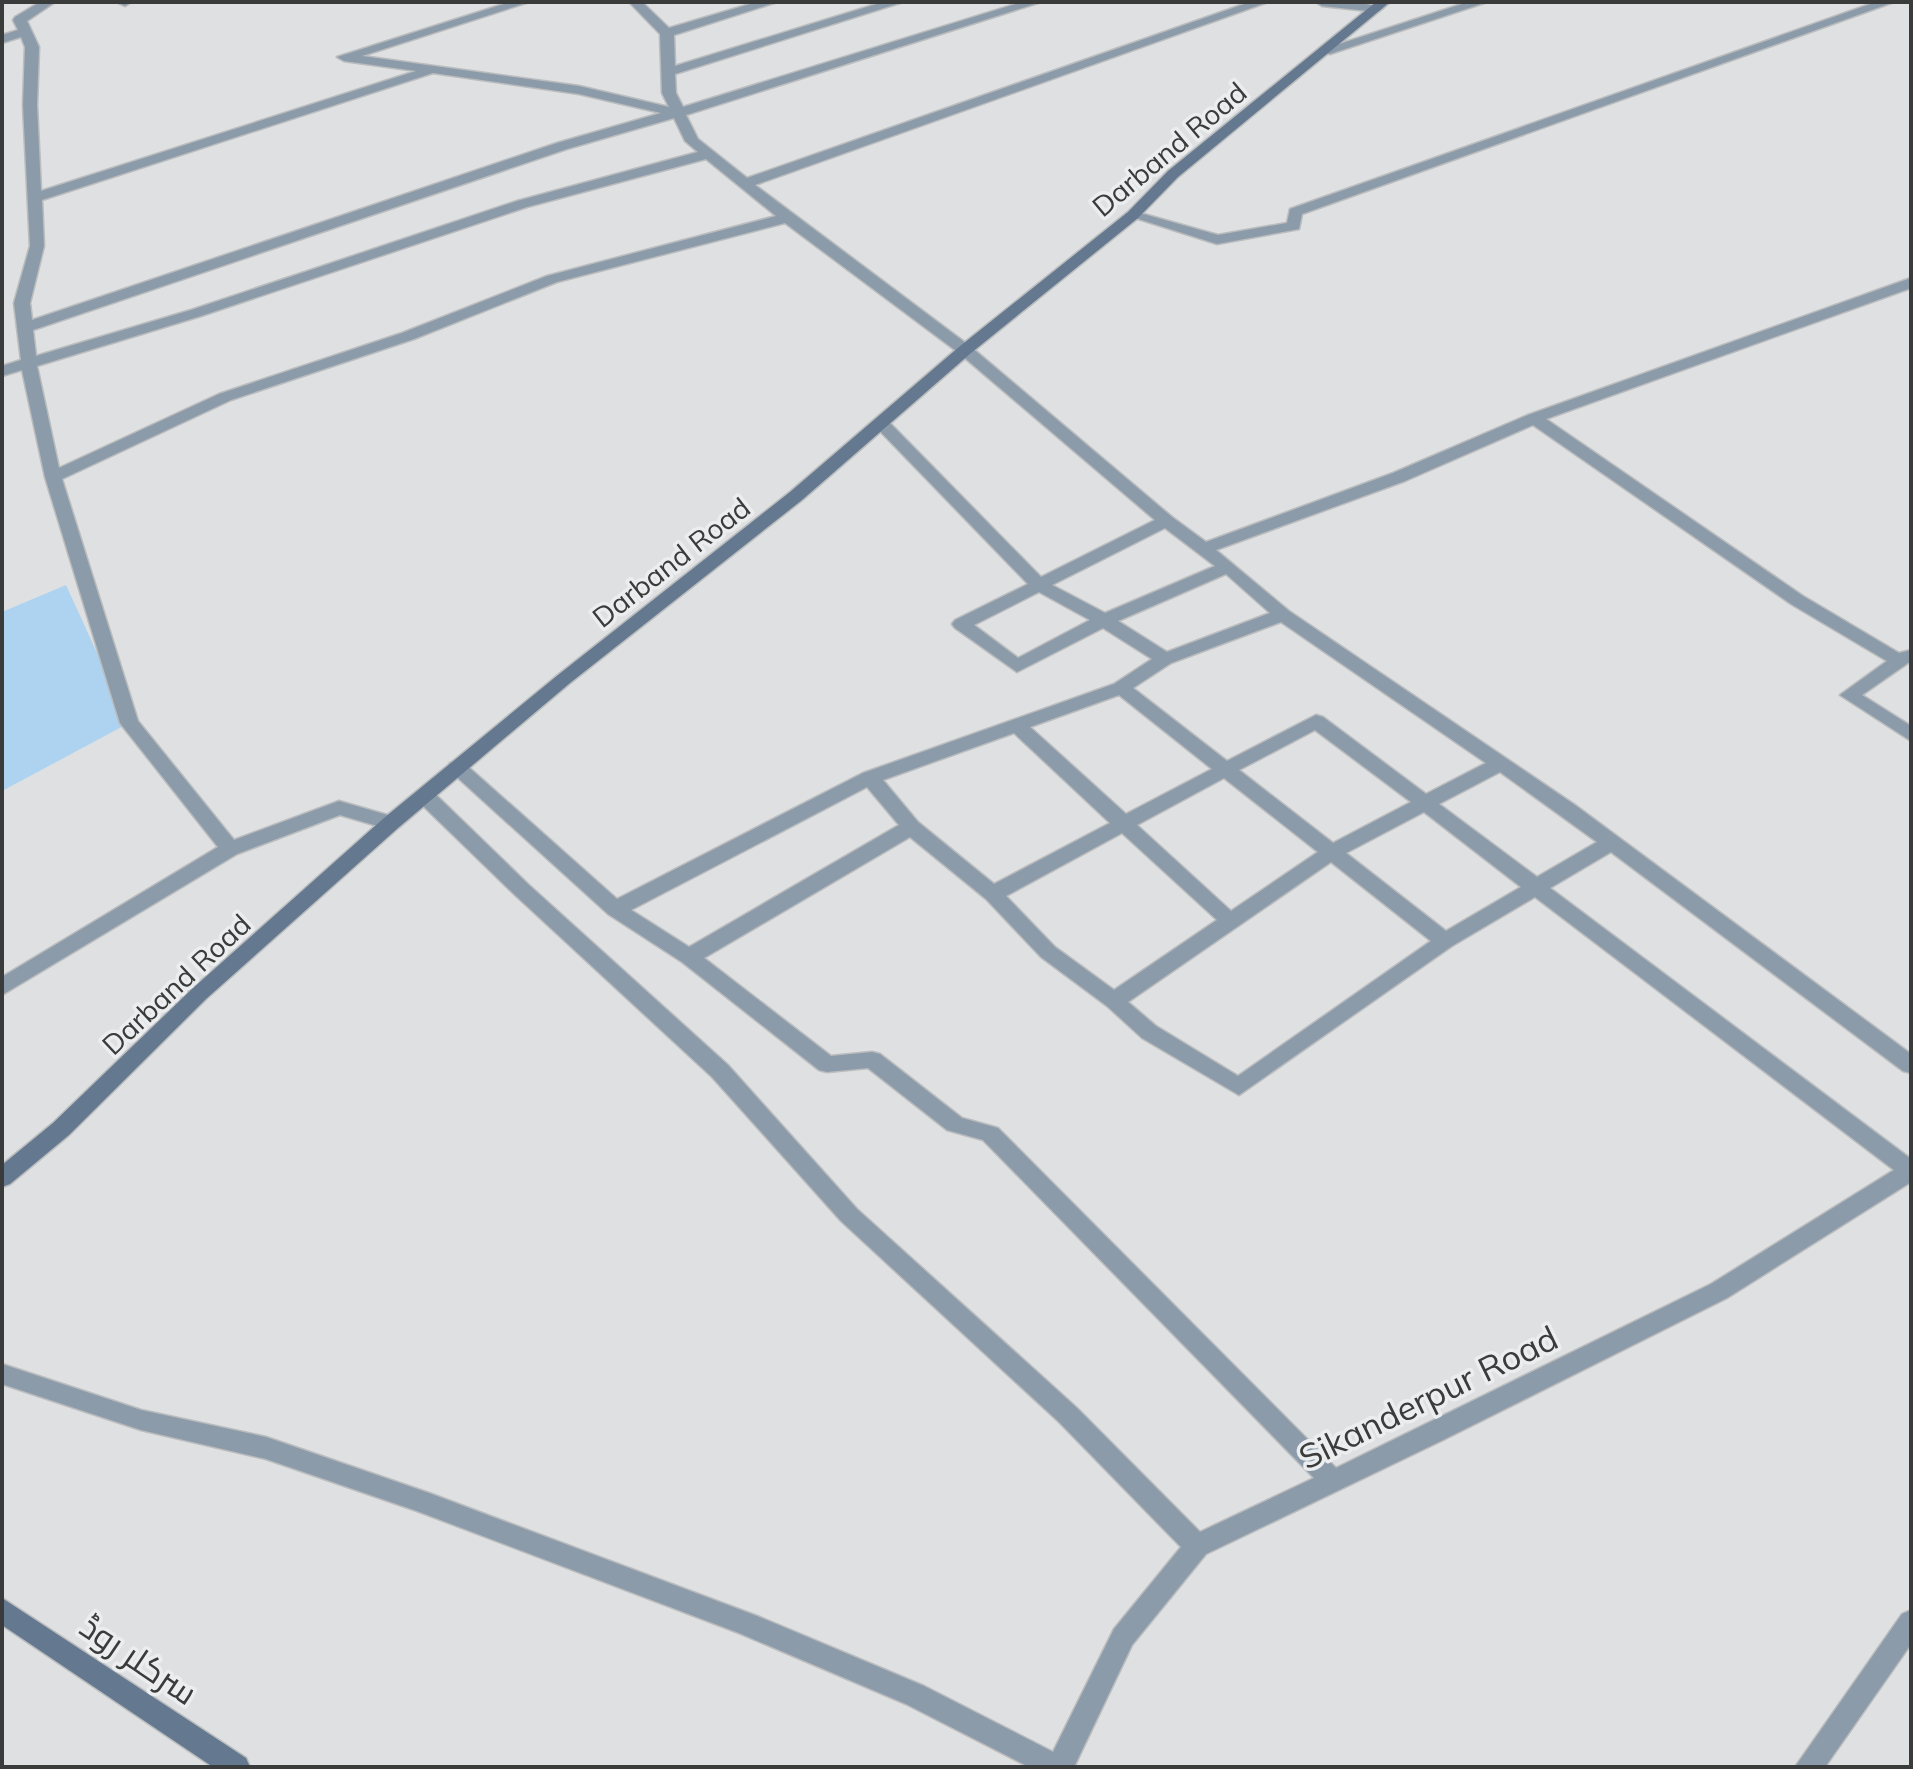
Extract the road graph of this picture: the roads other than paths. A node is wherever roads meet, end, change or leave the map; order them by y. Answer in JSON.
{"nodes":[{"id":1,"x":49,"y":2,"type":"edge"},
{"id":2,"x":523,"y":2,"type":"edge"},
{"id":3,"x":635,"y":2,"type":"edge"},
{"id":4,"x":771,"y":2,"type":"edge"},
{"id":5,"x":897,"y":2,"type":"edge"},
{"id":6,"x":1035,"y":2,"type":"edge"},
{"id":7,"x":1262,"y":2,"type":"edge"},
{"id":8,"x":1322,"y":2,"type":"edge"},
{"id":9,"x":1481,"y":2,"type":"edge"},
{"id":10,"x":1888,"y":2,"type":"edge"},
{"id":11,"x":1380,"y":5,"type":"edge"},
{"id":12,"x":25,"y":32,"type":"junction"},
{"id":13,"x":667,"y":33,"type":"junction"},
{"id":14,"x":2,"y":39,"type":"edge"},
{"id":15,"x":1325,"y":51,"type":"junction"},
{"id":16,"x":431,"y":70,"type":"junction"},
{"id":17,"x":668,"y":72,"type":"junction"},
{"id":18,"x":678,"y":113,"type":"junction"},
{"id":19,"x":708,"y":154,"type":"junction"},
{"id":20,"x":745,"y":184,"type":"junction"},
{"id":21,"x":35,"y":198,"type":"junction"},
{"id":22,"x":1133,"y":215,"type":"junction"},
{"id":23,"x":787,"y":218,"type":"junction"},
{"id":24,"x":1911,"y":283,"type":"edge"},
{"id":25,"x":25,"y":327,"type":"junction"},
{"id":26,"x":965,"y":350,"type":"junction"},
{"id":27,"x":29,"y":362,"type":"junction"},
{"id":28,"x":2,"y":371,"type":"edge"},
{"id":29,"x":1534,"y":418,"type":"junction"},
{"id":30,"x":881,"y":423,"type":"junction"},
{"id":31,"x":53,"y":477,"type":"junction"},
{"id":32,"x":1166,"y":521,"type":"junction"},
{"id":33,"x":1203,"y":549,"type":"junction"},
{"id":34,"x":1228,"y":567,"type":"junction"},
{"id":35,"x":1039,"y":585,"type":"junction"},
{"id":36,"x":1283,"y":615,"type":"junction"},
{"id":37,"x":1104,"y":620,"type":"junction"},
{"id":38,"x":1905,"y":657,"type":"edge"},
{"id":39,"x":1165,"y":659,"type":"junction"},
{"id":40,"x":1121,"y":688,"type":"junction"},
{"id":41,"x":1017,"y":726,"type":"junction"},
{"id":42,"x":1911,"y":735,"type":"edge"},
{"id":43,"x":1500,"y":764,"type":"junction"},
{"id":44,"x":457,"y":768,"type":"junction"},
{"id":45,"x":1224,"y":771,"type":"junction"},
{"id":46,"x":870,"y":778,"type":"junction"},
{"id":47,"x":425,"y":796,"type":"junction"},
{"id":48,"x":1427,"y":804,"type":"junction"},
{"id":49,"x":391,"y":823,"type":"junction"},
{"id":50,"x":1123,"y":824,"type":"junction"},
{"id":51,"x":911,"y":827,"type":"junction"},
{"id":52,"x":1612,"y":842,"type":"junction"},
{"id":53,"x":230,"y":849,"type":"junction"},
{"id":54,"x":1330,"y":853,"type":"junction"},
{"id":55,"x":1538,"y":888,"type":"junction"},
{"id":56,"x":993,"y":894,"type":"junction"},
{"id":57,"x":615,"y":909,"type":"junction"},
{"id":58,"x":1229,"y":920,"type":"junction"},
{"id":59,"x":1445,"y":941,"type":"junction"},
{"id":60,"x":689,"y":957,"type":"junction"},
{"id":61,"x":2,"y":987,"type":"edge"},
{"id":62,"x":1114,"y":1001,"type":"junction"},
{"id":63,"x":1911,"y":1065,"type":"edge"},
{"id":64,"x":1911,"y":1171,"type":"edge"},
{"id":65,"x":2,"y":1178,"type":"edge"},
{"id":66,"x":2,"y":1374,"type":"edge"},
{"id":67,"x":1333,"y":1481,"type":"junction"},
{"id":68,"x":1197,"y":1546,"type":"junction"},
{"id":69,"x":2,"y":1610,"type":"edge"},
{"id":70,"x":1911,"y":1622,"type":"edge"},
{"id":71,"x":236,"y":1767,"type":"edge"},
{"id":72,"x":1058,"y":1767,"type":"edge"},
{"id":73,"x":1809,"y":1767,"type":"edge"}],
"edges":[{"from":1,"to":12,"type":"street"},
{"from":2,"to":16,"type":"street"},
{"from":3,"to":13,"type":"street"},
{"from":4,"to":13,"type":"street"},
{"from":5,"to":17,"type":"street"},
{"from":6,"to":18,"type":"street"},
{"from":7,"to":20,"type":"street"},
{"from":8,"to":11,"type":"street"},
{"from":9,"to":15,"type":"street"},
{"from":10,"to":22,"type":"street"},
{"from":11,"to":15,"type":"main road","name":"Darband Road"},
{"from":12,"to":14,"type":"street"},
{"from":12,"to":21,"type":"street"},
{"from":13,"to":17,"type":"street"},
{"from":15,"to":22,"type":"main road","name":"Darband Road"},
{"from":16,"to":18,"type":"street"},
{"from":16,"to":21,"type":"street"},
{"from":17,"to":18,"type":"street"},
{"from":18,"to":19,"type":"street"},
{"from":18,"to":25,"type":"street"},
{"from":19,"to":20,"type":"street"},
{"from":19,"to":27,"type":"street"},
{"from":20,"to":23,"type":"street"},
{"from":21,"to":25,"type":"street"},
{"from":22,"to":26,"type":"main road","name":"Darband Road"},
{"from":23,"to":26,"type":"street"},
{"from":23,"to":31,"type":"street"},
{"from":24,"to":29,"type":"street"},
{"from":25,"to":27,"type":"street"},
{"from":26,"to":30,"type":"main road","name":"Darband Road"},
{"from":26,"to":32,"type":"street"},
{"from":27,"to":28,"type":"street"},
{"from":27,"to":31,"type":"street"},
{"from":29,"to":33,"type":"street"},
{"from":29,"to":38,"type":"street"},
{"from":30,"to":35,"type":"street"},
{"from":30,"to":44,"type":"main road","name":"Darband Road"},
{"from":31,"to":53,"type":"street"},
{"from":32,"to":33,"type":"street"},
{"from":32,"to":35,"type":"street"},
{"from":33,"to":34,"type":"street"},
{"from":34,"to":36,"type":"street"},
{"from":34,"to":37,"type":"street"},
{"from":35,"to":37,"type":"street"},
{"from":35,"to":37,"type":"street"},
{"from":36,"to":39,"type":"street"},
{"from":36,"to":43,"type":"street"},
{"from":37,"to":39,"type":"street"},
{"from":38,"to":42,"type":"street"},
{"from":39,"to":40,"type":"street"},
{"from":40,"to":41,"type":"street"},
{"from":40,"to":45,"type":"street"},
{"from":41,"to":46,"type":"street"},
{"from":41,"to":50,"type":"street"},
{"from":43,"to":48,"type":"street"},
{"from":43,"to":52,"type":"street"},
{"from":44,"to":47,"type":"main road","name":"Darband Road"},
{"from":44,"to":57,"type":"street"},
{"from":45,"to":48,"type":"street"},
{"from":45,"to":50,"type":"street"},
{"from":45,"to":54,"type":"street"},
{"from":46,"to":51,"type":"street"},
{"from":46,"to":57,"type":"street"},
{"from":47,"to":49,"type":"main road","name":"Darband Road"},
{"from":47,"to":68,"type":"street"},
{"from":48,"to":54,"type":"street"},
{"from":48,"to":55,"type":"street"},
{"from":49,"to":53,"type":"street"},
{"from":49,"to":65,"type":"main road","name":"Darband Road"},
{"from":50,"to":56,"type":"street"},
{"from":50,"to":58,"type":"street"},
{"from":51,"to":56,"type":"street"},
{"from":51,"to":60,"type":"street"},
{"from":52,"to":55,"type":"street"},
{"from":52,"to":63,"type":"street"},
{"from":53,"to":61,"type":"street"},
{"from":54,"to":58,"type":"street"},
{"from":54,"to":59,"type":"street"},
{"from":55,"to":59,"type":"street"},
{"from":55,"to":64,"type":"street"},
{"from":56,"to":62,"type":"street"},
{"from":57,"to":60,"type":"street"},
{"from":58,"to":62,"type":"street"},
{"from":59,"to":62,"type":"street"},
{"from":60,"to":67,"type":"street"},
{"from":64,"to":67,"type":"street","name":"Sikanderpur Road"},
{"from":66,"to":72,"type":"street"},
{"from":67,"to":68,"type":"street","name":"Sikanderpur Road"},
{"from":68,"to":72,"type":"street","name":"Sikanderpur Road"},
{"from":69,"to":71,"type":"main road","name":"سرکلر روڈ"},
{"from":70,"to":73,"type":"street"}]}
